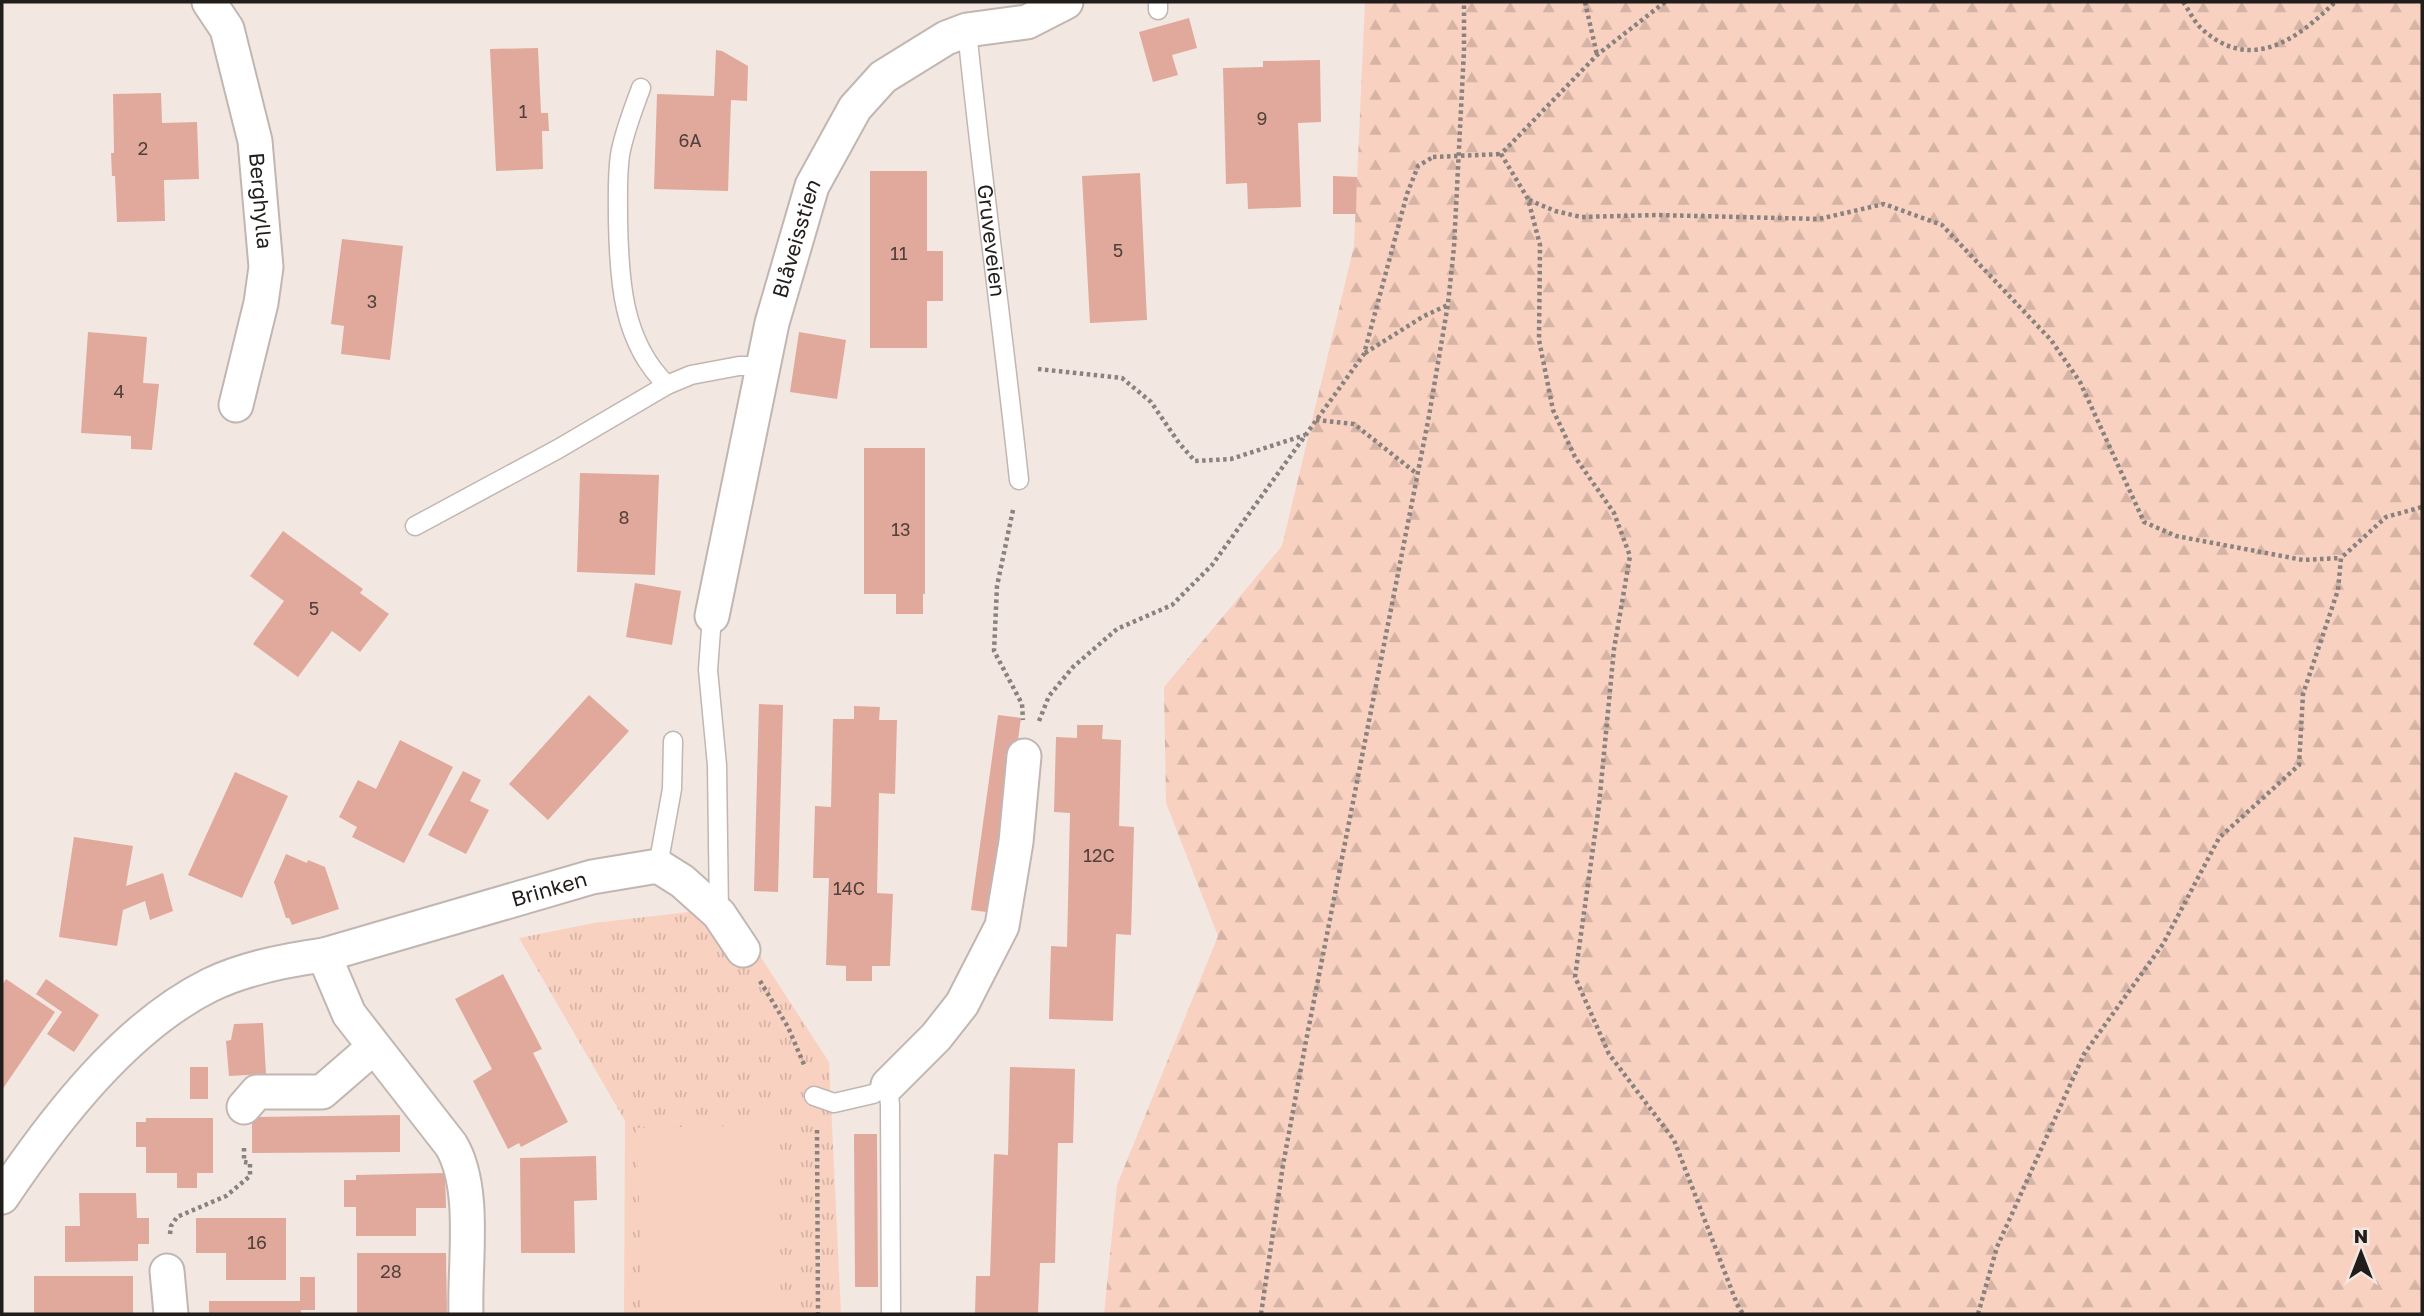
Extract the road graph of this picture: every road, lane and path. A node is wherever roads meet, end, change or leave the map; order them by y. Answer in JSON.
{"nodes":[{"id":1,"x":209,"y":2,"type":"edge"},
{"id":2,"x":1066,"y":2,"type":"edge"},
{"id":3,"x":1464,"y":2,"type":"edge"},
{"id":4,"x":1585,"y":2,"type":"edge"},
{"id":5,"x":1664,"y":2,"type":"edge"},
{"id":6,"x":2183,"y":2,"type":"edge"},
{"id":7,"x":2335,"y":2,"type":"edge"},
{"id":8,"x":964,"y":16,"type":"edge"},
{"id":9,"x":1597,"y":55,"type":"junction"},
{"id":10,"x":641,"y":88,"type":"dead end"},
{"id":11,"x":1501,"y":154,"type":"junction"},
{"id":12,"x":1528,"y":199,"type":"junction"},
{"id":13,"x":1448,"y":304,"type":"junction"},
{"id":14,"x":1364,"y":354,"type":"junction"},
{"id":15,"x":1007,"y":365,"type":"junction"},
{"id":16,"x":764,"y":366,"type":"junction"},
{"id":17,"x":667,"y":385,"type":"junction"},
{"id":18,"x":236,"y":405,"type":"dead end"},
{"id":19,"x":1316,"y":420,"type":"junction"},
{"id":20,"x":1306,"y":435,"type":"junction"},
{"id":21,"x":1416,"y":473,"type":"junction"},
{"id":22,"x":1019,"y":481,"type":"joint"},
{"id":23,"x":2422,"y":507,"type":"edge"},
{"id":24,"x":415,"y":526,"type":"dead end"},
{"id":25,"x":2341,"y":558,"type":"junction"},
{"id":26,"x":712,"y":616,"type":"joint"},
{"id":27,"x":673,"y":741,"type":"dead end"},
{"id":28,"x":1024,"y":756,"type":"junction"},
{"id":29,"x":657,"y":866,"type":"junction"},
{"id":30,"x":719,"y":914,"type":"junction"},
{"id":31,"x":743,"y":950,"type":"dead end"},
{"id":32,"x":324,"y":955,"type":"junction"},
{"id":33,"x":374,"y":1046,"type":"junction"},
{"id":34,"x":887,"y":1084,"type":"junction"},
{"id":35,"x":814,"y":1096,"type":"dead end"},
{"id":36,"x":244,"y":1107,"type":"joint"},
{"id":37,"x":2,"y":1197,"type":"edge"},
{"id":38,"x":167,"y":1271,"type":"joint"},
{"id":39,"x":170,"y":1314,"type":"edge"},
{"id":40,"x":466,"y":1314,"type":"edge"},
{"id":41,"x":891,"y":1314,"type":"edge"},
{"id":42,"x":1261,"y":1314,"type":"edge"},
{"id":43,"x":1743,"y":1314,"type":"edge"},
{"id":44,"x":1978,"y":1314,"type":"edge"}],
"edges":[{"from":1,"to":18,"type":"street","name":"Berghylla"},
{"from":2,"to":8,"type":"street","name":"Blåveisstien"},
{"from":3,"to":13,"type":"path"},
{"from":4,"to":9,"type":"path"},
{"from":5,"to":9,"type":"path"},
{"from":6,"to":7,"type":"path"},
{"from":8,"to":15,"type":"lane","name":"Gruveveien"},
{"from":8,"to":16,"type":"street","name":"Blåveisstien"},
{"from":9,"to":11,"type":"path"},
{"from":10,"to":17,"type":"lane"},
{"from":11,"to":12,"type":"path"},
{"from":11,"to":14,"type":"path","bridge":true},
{"from":12,"to":25,"type":"path"},
{"from":12,"to":43,"type":"path"},
{"from":13,"to":14,"type":"path"},
{"from":13,"to":21,"type":"path"},
{"from":14,"to":19,"type":"path"},
{"from":15,"to":20,"type":"path"},
{"from":15,"to":22,"type":"lane","name":"Gruveveien"},
{"from":16,"to":17,"type":"lane"},
{"from":16,"to":26,"type":"street","name":"Blåveisstien"},
{"from":17,"to":24,"type":"lane"},
{"from":19,"to":20,"type":"path"},
{"from":19,"to":21,"type":"path"},
{"from":20,"to":28,"type":"path"},
{"from":21,"to":42,"type":"path"},
{"from":22,"to":28,"type":"path"},
{"from":23,"to":25,"type":"path"},
{"from":25,"to":44,"type":"path"},
{"from":26,"to":30,"type":"lane"},
{"from":27,"to":29,"type":"lane"},
{"from":28,"to":34,"type":"street"},
{"from":29,"to":30,"type":"street"},
{"from":29,"to":32,"type":"street","name":"Brinken"},
{"from":30,"to":31,"type":"street"},
{"from":32,"to":33,"type":"street"},
{"from":32,"to":37,"type":"street","name":"Brinken"},
{"from":33,"to":36,"type":"street"},
{"from":33,"to":40,"type":"street"},
{"from":34,"to":35,"type":"lane"},
{"from":34,"to":41,"type":"lane"},
{"from":36,"to":38,"type":"path"},
{"from":38,"to":39,"type":"street"}]}
